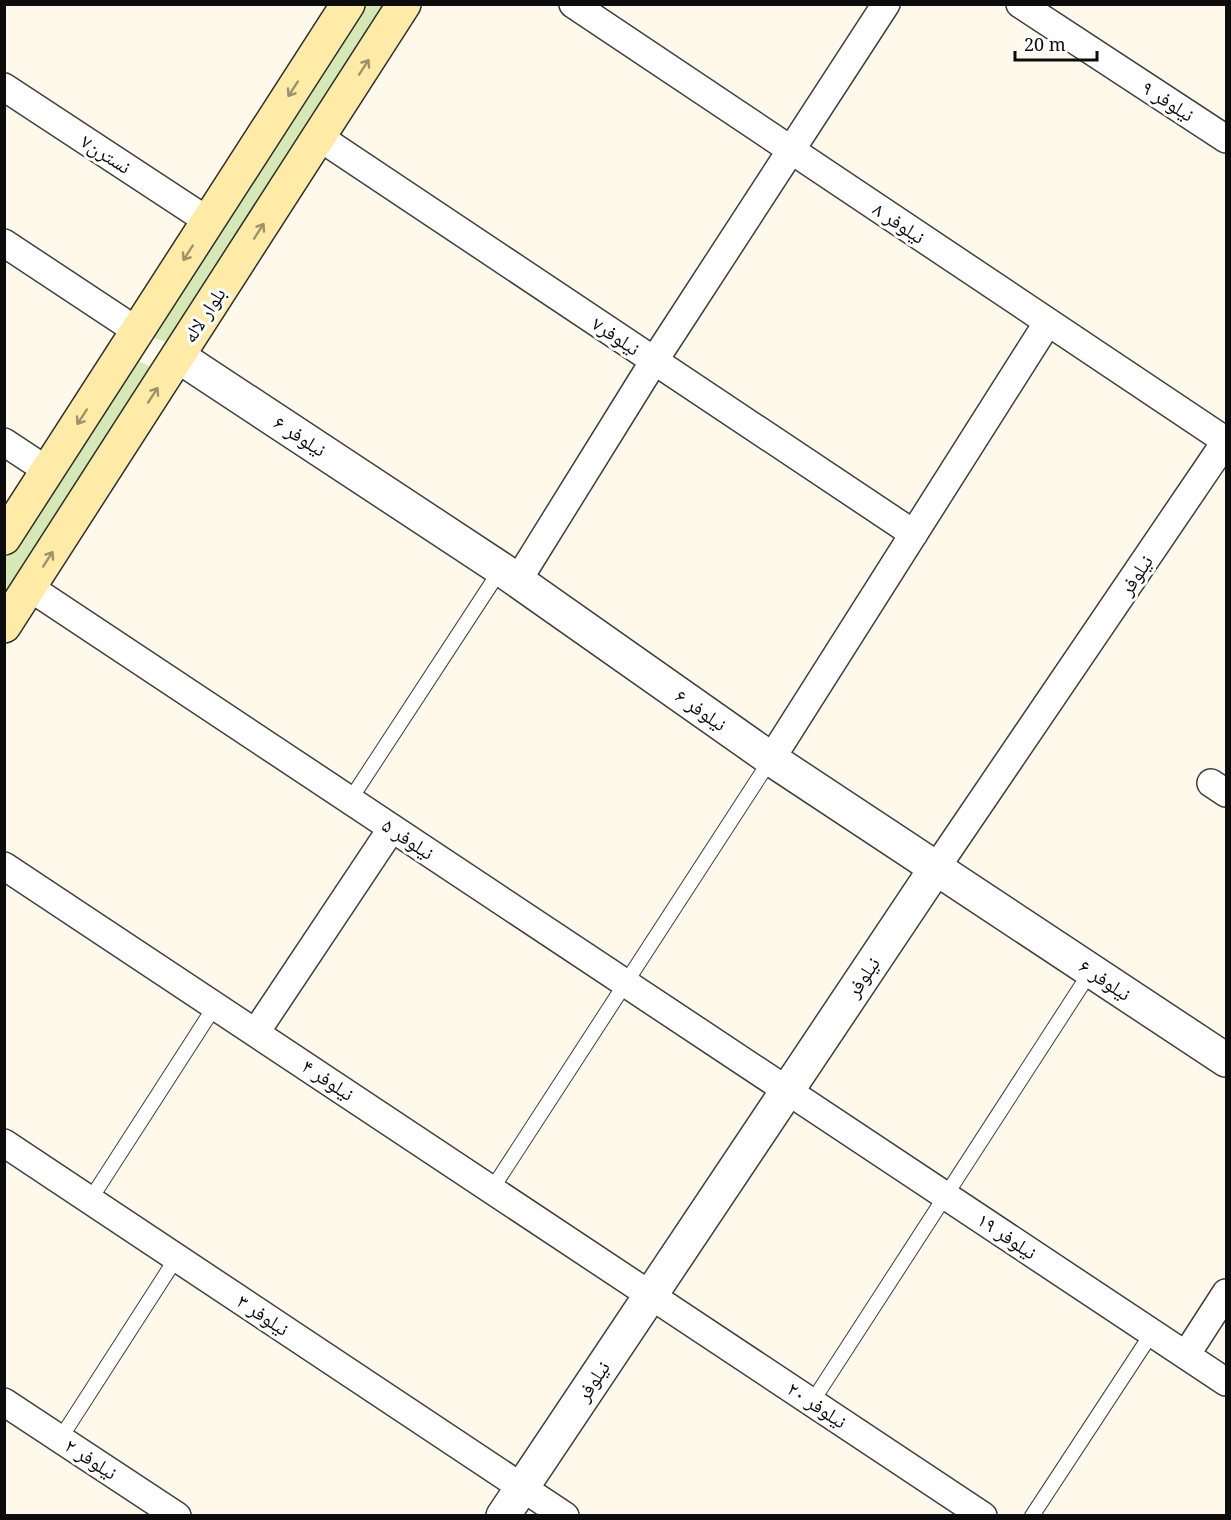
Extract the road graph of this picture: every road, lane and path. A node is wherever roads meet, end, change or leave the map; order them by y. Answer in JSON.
{"nodes":[{"id":1,"x":404,"y":4,"type":"edge"},
{"id":2,"x":573,"y":4,"type":"edge"},
{"id":3,"x":886,"y":4,"type":"edge"},
{"id":4,"x":1020,"y":4,"type":"edge"},
{"id":5,"x":337,"y":8,"type":"edge"},
{"id":6,"x":4,"y":87,"type":"edge"},
{"id":7,"x":319,"y":137,"type":"junction"},
{"id":8,"x":1227,"y":139,"type":"edge"},
{"id":9,"x":791,"y":150,"type":"junction"},
{"id":10,"x":208,"y":221,"type":"junction"},
{"id":11,"x":4,"y":243,"type":"edge"},
{"id":12,"x":1048,"y":322,"type":"junction"},
{"id":13,"x":137,"y":332,"type":"junction"},
{"id":14,"x":178,"y":356,"type":"junction"},
{"id":15,"x":654,"y":361,"type":"junction"},
{"id":16,"x":1227,"y":441,"type":"edge"},
{"id":17,"x":4,"y":442,"type":"edge"},
{"id":18,"x":48,"y":471,"type":"junction"},
{"id":19,"x":914,"y":534,"type":"junction"},
{"id":20,"x":4,"y":538,"type":"edge"},
{"id":21,"x":509,"y":575,"type":"junction"},
{"id":22,"x":29,"y":587,"type":"junction"},
{"id":23,"x":4,"y":626,"type":"edge"},
{"id":24,"x":771,"y":759,"type":"junction"},
{"id":25,"x":350,"y":800,"type":"junction"},
{"id":26,"x":392,"y":828,"type":"junction"},
{"id":27,"x":4,"y":866,"type":"edge"},
{"id":28,"x":936,"y":868,"type":"junction"},
{"id":29,"x":1091,"y":970,"type":"junction"},
{"id":30,"x":626,"y":983,"type":"junction"},
{"id":31,"x":215,"y":1005,"type":"junction"},
{"id":32,"x":256,"y":1032,"type":"junction"},
{"id":33,"x":1227,"y":1060,"type":"edge"},
{"id":34,"x":787,"y":1090,"type":"junction"},
{"id":35,"x":4,"y":1143,"type":"edge"},
{"id":36,"x":492,"y":1190,"type":"junction"},
{"id":37,"x":946,"y":1196,"type":"junction"},
{"id":38,"x":90,"y":1200,"type":"junction"},
{"id":39,"x":177,"y":1257,"type":"junction"},
{"id":40,"x":1227,"y":1293,"type":"edge"},
{"id":41,"x":650,"y":1295,"type":"junction"},
{"id":42,"x":1152,"y":1333,"type":"junction"},
{"id":43,"x":1186,"y":1355,"type":"junction"},
{"id":44,"x":1227,"y":1382,"type":"edge"},
{"id":45,"x":812,"y":1402,"type":"junction"},
{"id":46,"x":8,"y":1412,"type":"edge"},
{"id":47,"x":60,"y":1438,"type":"junction"},
{"id":48,"x":522,"y":1487,"type":"junction"},
{"id":49,"x":177,"y":1515,"type":"edge"},
{"id":50,"x":503,"y":1515,"type":"edge"},
{"id":51,"x":565,"y":1515,"type":"edge"},
{"id":52,"x":983,"y":1515,"type":"edge"},
{"id":53,"x":1032,"y":1515,"type":"edge"}],
"edges":[{"from":7,"to":1,"type":"main road","name":"بلوار لاله","one_way":true},
{"from":2,"to":9,"type":"street","name":"نیلوفر ۸"},
{"from":3,"to":9,"type":"street"},
{"from":4,"to":8,"type":"street","name":"نیلوفر ۹"},
{"from":5,"to":10,"type":"main road","one_way":true},
{"from":6,"to":10,"type":"street","name":"نسترن۷"},
{"from":14,"to":7,"type":"main road","name":"بلوار لاله","one_way":true},
{"from":7,"to":15,"type":"street","name":"نیلوفر۷"},
{"from":9,"to":12,"type":"street","name":"نیلوفر ۸"},
{"from":9,"to":15,"type":"street"},
{"from":10,"to":13,"type":"main road","one_way":true},
{"from":11,"to":13,"type":"street"},
{"from":12,"to":16,"type":"street","name":"نیلوفر ۸"},
{"from":12,"to":19,"type":"street"},
{"from":13,"to":14,"type":"main road"},
{"from":13,"to":18,"type":"main road","one_way":true},
{"from":14,"to":21,"type":"street","name":"نیلوفر ۶"},
{"from":22,"to":14,"type":"main road","name":"بلوار لاله","one_way":true},
{"from":15,"to":19,"type":"street","name":"نیلوفر۷"},
{"from":15,"to":21,"type":"street"},
{"from":16,"to":28,"type":"street","name":"نیلوفر"},
{"from":17,"to":18,"type":"street"},
{"from":18,"to":20,"type":"main road"},
{"from":19,"to":24,"type":"street"},
{"from":21,"to":24,"type":"street","name":"نیلوفر ۶"},
{"from":21,"to":25,"type":"lane"},
{"from":22,"to":23,"type":"main road","name":"بلوار لاله"},
{"from":22,"to":25,"type":"street","name":"نیلوفر ۵"},
{"from":24,"to":28,"type":"street","name":"نیلوفر ۶"},
{"from":24,"to":30,"type":"lane"},
{"from":25,"to":26,"type":"street","name":"نیلوفر ۵"},
{"from":26,"to":30,"type":"street","name":"نیلوفر ۵"},
{"from":26,"to":32,"type":"street"},
{"from":27,"to":31,"type":"street","name":"نیلوفر ۴"},
{"from":28,"to":29,"type":"street","name":"نیلوفر ۶"},
{"from":28,"to":34,"type":"street","name":"نیلوفر"},
{"from":29,"to":33,"type":"street","name":"نیلوفر ۶"},
{"from":29,"to":37,"type":"lane"},
{"from":30,"to":34,"type":"street","name":"نیلوفر ۵"},
{"from":30,"to":36,"type":"lane"},
{"from":31,"to":32,"type":"street","name":"نیلوفر ۴"},
{"from":31,"to":38,"type":"lane"},
{"from":32,"to":36,"type":"street","name":"نیلوفر ۴"},
{"from":34,"to":37,"type":"street","name":"نیلوفر ۱۹"},
{"from":34,"to":41,"type":"street","name":"نیلوفر"},
{"from":35,"to":38,"type":"street","name":"نیلوفر ۳"},
{"from":36,"to":41,"type":"street","name":"نیلوفر ۴"},
{"from":37,"to":42,"type":"street","name":"نیلوفر ۱۹"},
{"from":37,"to":45,"type":"lane"},
{"from":38,"to":39,"type":"street","name":"نیلوفر ۳"},
{"from":39,"to":47,"type":"lane"},
{"from":39,"to":48,"type":"street","name":"نیلوفر ۳"},
{"from":40,"to":43,"type":"street"},
{"from":41,"to":45,"type":"street","name":"نیلوفر ۲۰"},
{"from":41,"to":48,"type":"street","name":"نیلوفر"},
{"from":42,"to":43,"type":"street","name":"نیلوفر ۱۹"},
{"from":42,"to":53,"type":"lane"},
{"from":43,"to":44,"type":"street","name":"نیلوفر ۱۹"},
{"from":45,"to":52,"type":"street","name":"نیلوفر ۲۰"},
{"from":46,"to":47,"type":"street","name":"نیلوفر ۲"},
{"from":47,"to":49,"type":"street","name":"نیلوفر ۲"},
{"from":48,"to":50,"type":"street","name":"نیلوفر"},
{"from":48,"to":51,"type":"street","name":"نیلوفر ۳"}]}
